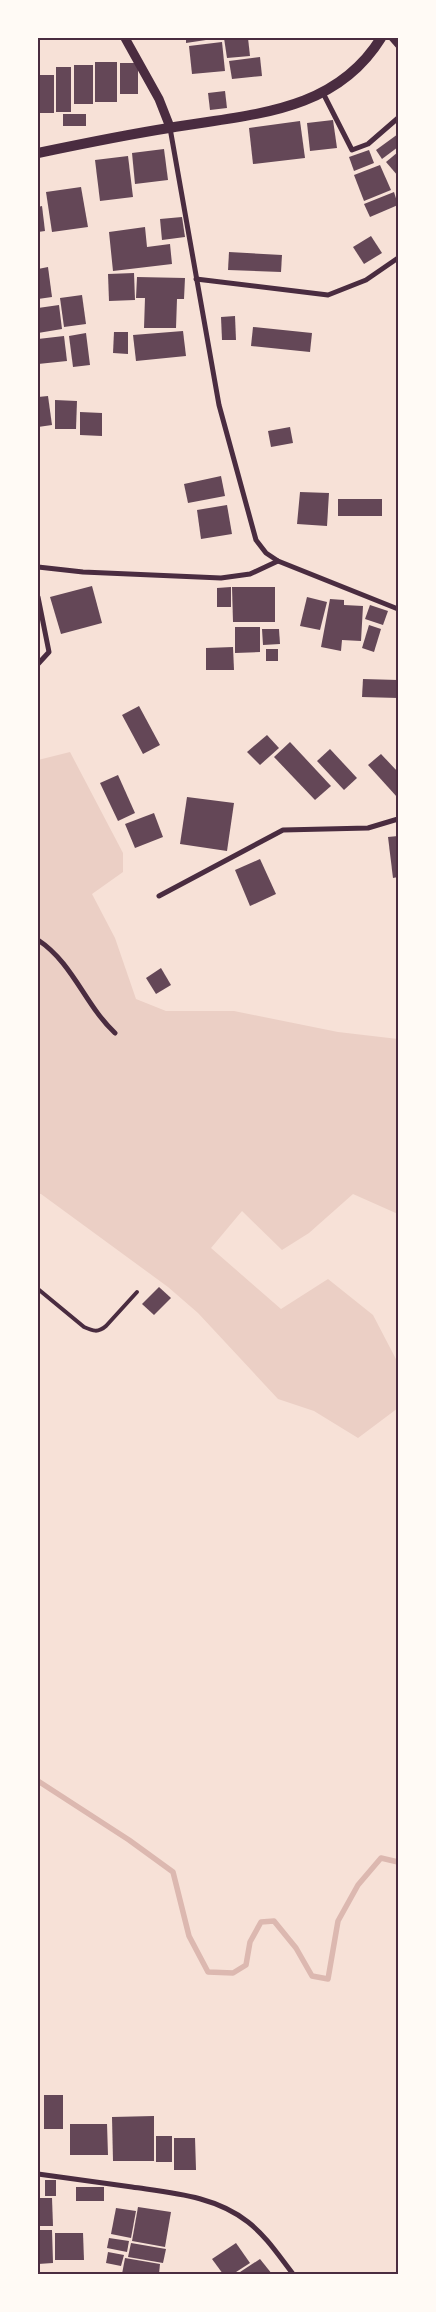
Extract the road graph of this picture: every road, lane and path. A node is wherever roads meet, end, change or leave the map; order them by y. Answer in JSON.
{"nodes":[{"id":1,"x":125,"y":38,"type":"edge"},
{"id":2,"x":381,"y":38,"type":"edge"},
{"id":3,"x":390,"y":38,"type":"edge"},
{"id":4,"x":398,"y":46,"type":"edge"},
{"id":5,"x":323,"y":93,"type":"junction"},
{"id":6,"x":398,"y":118,"type":"edge"},
{"id":7,"x":170,"y":127,"type":"junction"},
{"id":8,"x":38,"y":153,"type":"edge"},
{"id":9,"x":398,"y":258,"type":"edge"},
{"id":10,"x":196,"y":279,"type":"junction"},
{"id":11,"x":278,"y":560,"type":"junction"},
{"id":12,"x":38,"y":567,"type":"edge"},
{"id":13,"x":38,"y":597,"type":"edge"},
{"id":14,"x":398,"y":609,"type":"edge"},
{"id":15,"x":38,"y":664,"type":"edge"},
{"id":16,"x":398,"y":819,"type":"edge"},
{"id":17,"x":159,"y":896,"type":"dead end"},
{"id":18,"x":38,"y":940,"type":"edge"},
{"id":19,"x":115,"y":1033,"type":"dead end"},
{"id":20,"x":38,"y":1289,"type":"edge"},
{"id":21,"x":137,"y":1292,"type":"dead end"},
{"id":22,"x":38,"y":2174,"type":"edge"},
{"id":23,"x":293,"y":2274,"type":"edge"}],
"edges":[{"from":1,"to":7,"type":"street"},
{"from":2,"to":5,"type":"main road"},
{"from":3,"to":4,"type":"street"},
{"from":5,"to":6,"type":"street"},
{"from":5,"to":7,"type":"main road"},
{"from":7,"to":8,"type":"main road"},
{"from":7,"to":10,"type":"street"},
{"from":9,"to":10,"type":"street"},
{"from":10,"to":11,"type":"street"},
{"from":11,"to":12,"type":"street"},
{"from":11,"to":14,"type":"street"},
{"from":13,"to":15,"type":"street"},
{"from":16,"to":17,"type":"street"},
{"from":18,"to":19,"type":"street"},
{"from":20,"to":21,"type":"lane"},
{"from":22,"to":23,"type":"street"}]}
